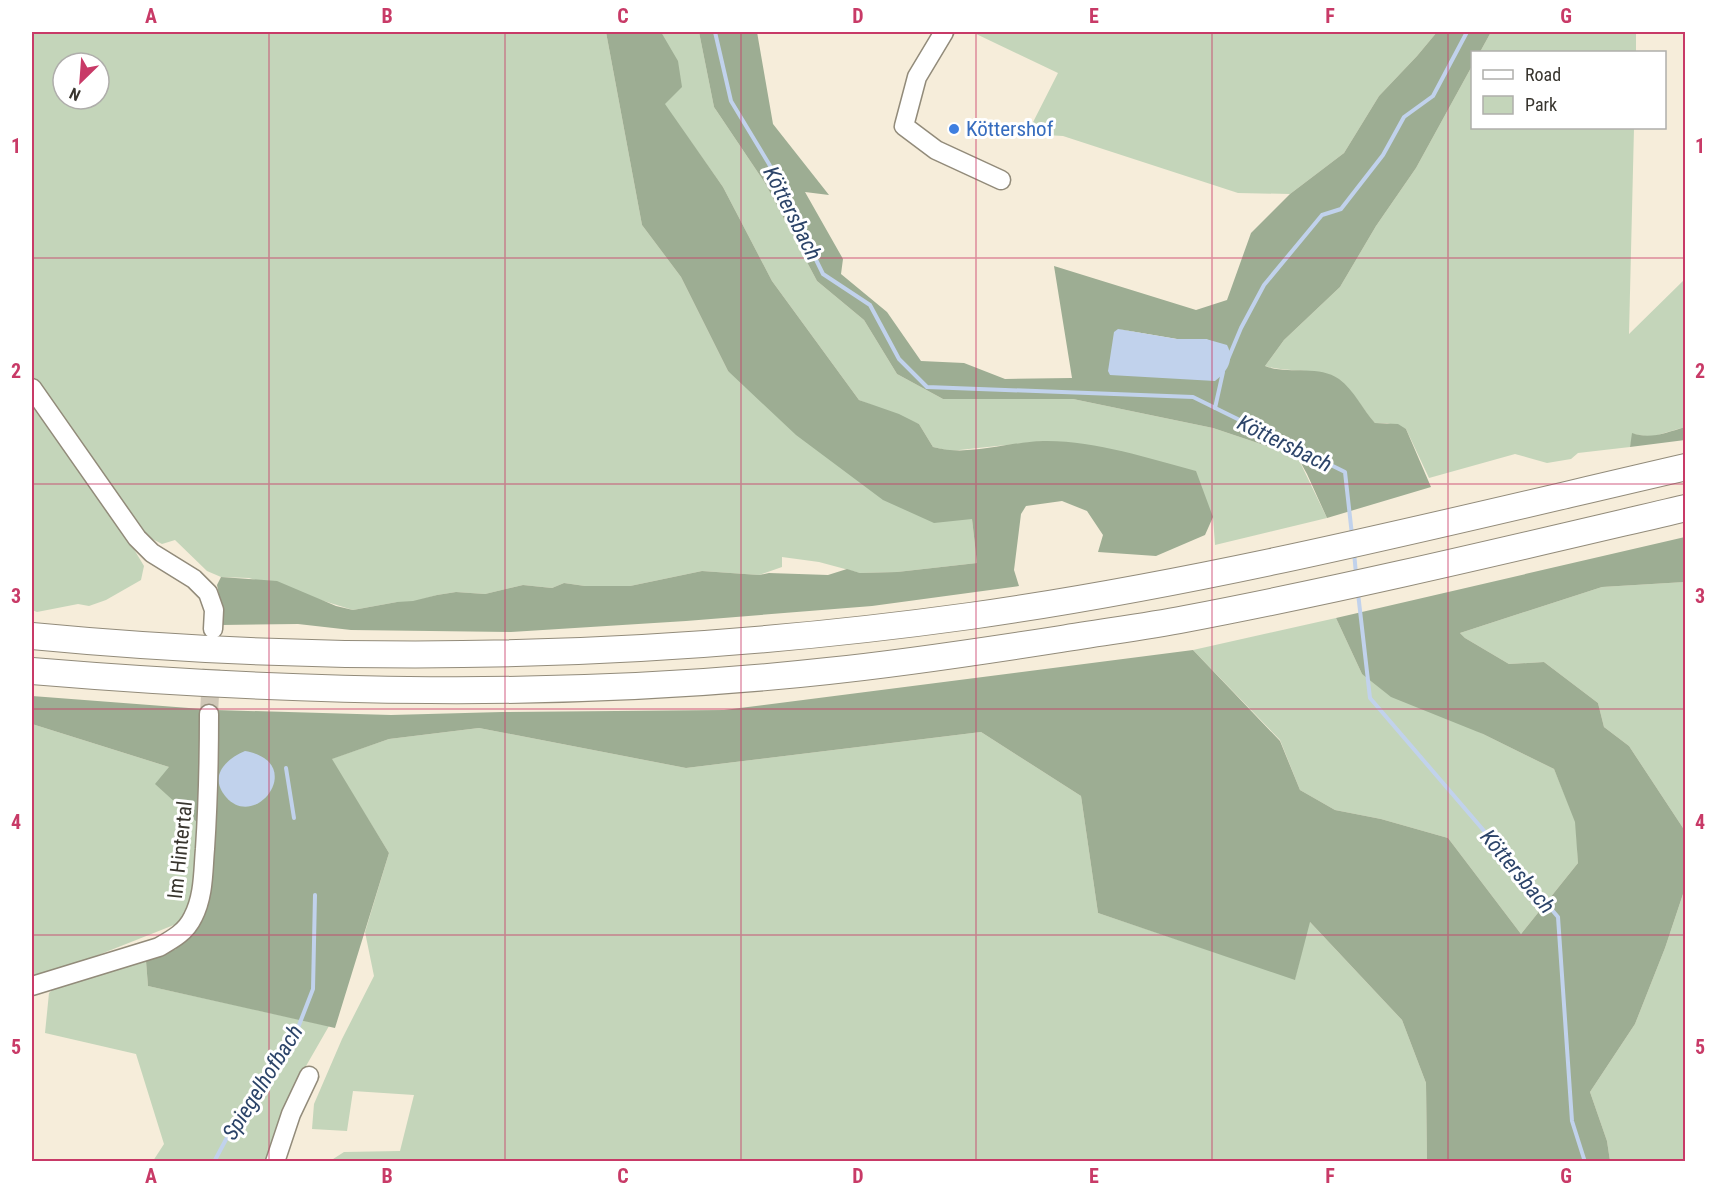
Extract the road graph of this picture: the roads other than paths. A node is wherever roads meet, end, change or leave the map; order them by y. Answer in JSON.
{"nodes":[{"id":1,"x":944,"y":32,"type":"edge"},
{"id":2,"x":1001,"y":180,"type":"dead end"},
{"id":3,"x":32,"y":388,"type":"edge"},
{"id":4,"x":1686,"y":467,"type":"edge"},
{"id":5,"x":1686,"y":508,"type":"edge"},
{"id":6,"x":213,"y":629,"type":"tunnel mouth"},
{"id":7,"x":32,"y":636,"type":"edge"},
{"id":8,"x":32,"y":671,"type":"edge"},
{"id":9,"x":209,"y":714,"type":"tunnel mouth"},
{"id":10,"x":32,"y":986,"type":"edge"},
{"id":11,"x":309,"y":1076,"type":"dead end"},
{"id":12,"x":275,"y":1161,"type":"edge"}],
"edges":[{"from":1,"to":2,"type":"street"},
{"from":3,"to":6,"type":"street"},
{"from":4,"to":7,"type":"highway"},
{"from":5,"to":8,"type":"highway"},
{"from":9,"to":10,"type":"street","name":"Im Hintertal"},
{"from":11,"to":12,"type":"street"}]}
